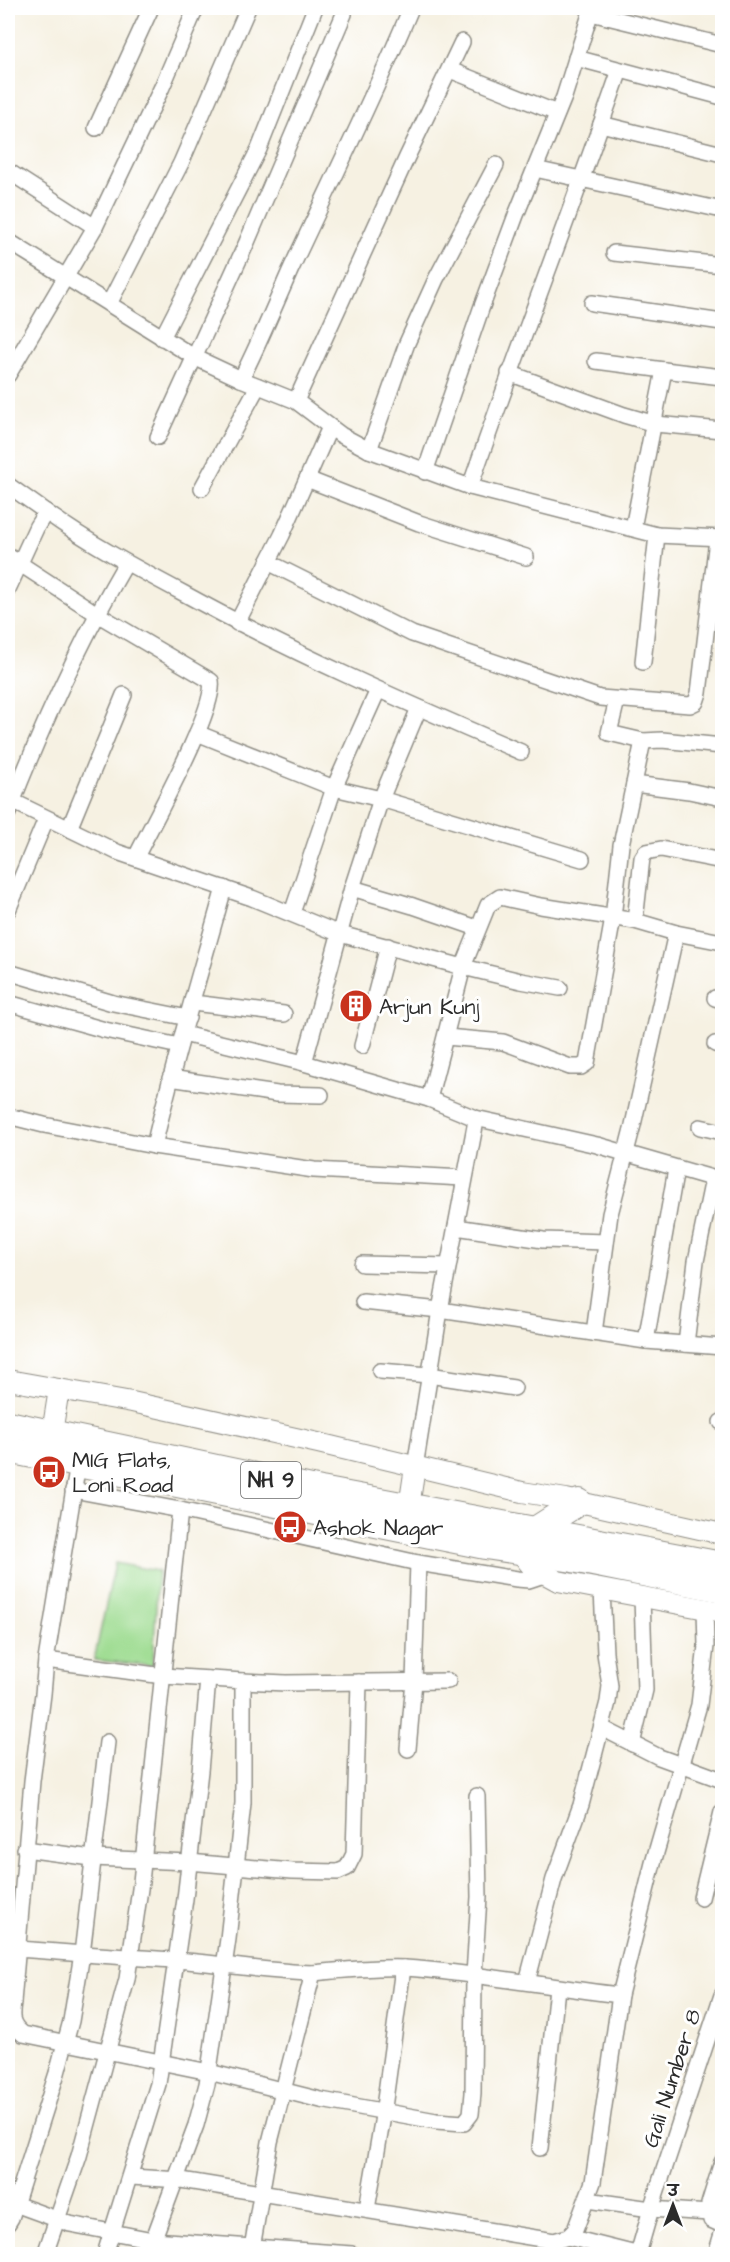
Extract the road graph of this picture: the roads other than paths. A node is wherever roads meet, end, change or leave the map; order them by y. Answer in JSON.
{"nodes":[{"id":1,"x":151,"y":8,"type":"edge"},
{"id":2,"x":196,"y":8,"type":"edge"},
{"id":3,"x":248,"y":8,"type":"edge"},
{"id":4,"x":315,"y":8,"type":"edge"},
{"id":5,"x":411,"y":8,"type":"edge"},
{"id":6,"x":592,"y":10,"type":"edge"},
{"id":7,"x":344,"y":14,"type":"dead end"},
{"id":8,"x":462,"y":42,"type":"dead end"},
{"id":9,"x":723,"y":45,"type":"edge"},
{"id":10,"x":576,"y":58,"type":"junction"},
{"id":11,"x":450,"y":70,"type":"junction"},
{"id":12,"x":620,"y":70,"type":"junction"},
{"id":13,"x":723,"y":97,"type":"edge"},
{"id":14,"x":557,"y":113,"type":"junction"},
{"id":15,"x":601,"y":124,"type":"junction"},
{"id":16,"x":96,"y":129,"type":"dead end"},
{"id":17,"x":723,"y":154,"type":"edge"},
{"id":18,"x":496,"y":165,"type":"dead end"},
{"id":19,"x":536,"y":169,"type":"junction"},
{"id":20,"x":8,"y":171,"type":"edge"},
{"id":21,"x":582,"y":180,"type":"junction"},
{"id":22,"x":723,"y":210,"type":"edge"},
{"id":23,"x":95,"y":227,"type":"junction"},
{"id":24,"x":8,"y":241,"type":"edge"},
{"id":25,"x":614,"y":253,"type":"dead end"},
{"id":26,"x":723,"y":265,"type":"edge"},
{"id":27,"x":66,"y":276,"type":"junction"},
{"id":28,"x":592,"y":303,"type":"dead end"},
{"id":29,"x":109,"y":304,"type":"junction"},
{"id":30,"x":723,"y":322,"type":"edge"},
{"id":31,"x":162,"y":338,"type":"junction"},
{"id":32,"x":194,"y":357,"type":"junction"},
{"id":33,"x":596,"y":361,"type":"dead end"},
{"id":34,"x":664,"y":370,"type":"junction"},
{"id":35,"x":509,"y":372,"type":"junction"},
{"id":36,"x":8,"y":375,"type":"edge"},
{"id":37,"x":723,"y":377,"type":"edge"},
{"id":38,"x":241,"y":380,"type":"junction"},
{"id":39,"x":258,"y":386,"type":"junction"},
{"id":40,"x":297,"y":401,"type":"junction"},
{"id":41,"x":655,"y":424,"type":"junction"},
{"id":42,"x":330,"y":426,"type":"junction"},
{"id":43,"x":723,"y":430,"type":"edge"},
{"id":44,"x":158,"y":437,"type":"dead end"},
{"id":45,"x":369,"y":450,"type":"junction"},
{"id":46,"x":425,"y":472,"type":"junction"},
{"id":47,"x":307,"y":479,"type":"junction"},
{"id":48,"x":8,"y":485,"type":"edge"},
{"id":49,"x":470,"y":487,"type":"junction"},
{"id":50,"x":202,"y":488,"type":"dead end"},
{"id":51,"x":46,"y":512,"type":"junction"},
{"id":52,"x":633,"y":528,"type":"junction"},
{"id":53,"x":657,"y":535,"type":"junction"},
{"id":54,"x":720,"y":539,"type":"edge"},
{"id":55,"x":526,"y":557,"type":"dead end"},
{"id":56,"x":14,"y":560,"type":"edge"},
{"id":57,"x":268,"y":562,"type":"junction"},
{"id":58,"x":126,"y":563,"type":"junction"},
{"id":59,"x":8,"y":589,"type":"edge"},
{"id":60,"x":97,"y":614,"type":"junction"},
{"id":61,"x":237,"y":623,"type":"junction"},
{"id":62,"x":643,"y":662,"type":"dead end"},
{"id":63,"x":378,"y":690,"type":"junction"},
{"id":64,"x":124,"y":695,"type":"dead end"},
{"id":65,"x":617,"y":700,"type":"junction"},
{"id":66,"x":419,"y":708,"type":"junction"},
{"id":67,"x":197,"y":733,"type":"junction"},
{"id":68,"x":643,"y":741,"type":"junction"},
{"id":69,"x":723,"y":747,"type":"edge"},
{"id":70,"x":521,"y":752,"type":"dead end"},
{"id":71,"x":634,"y":784,"type":"junction"},
{"id":72,"x":334,"y":788,"type":"junction"},
{"id":73,"x":723,"y":798,"type":"edge"},
{"id":74,"x":381,"y":799,"type":"junction"},
{"id":75,"x":9,"y":804,"type":"edge"},
{"id":76,"x":46,"y":819,"type":"junction"},
{"id":77,"x":69,"y":829,"type":"junction"},
{"id":78,"x":136,"y":857,"type":"junction"},
{"id":79,"x":582,"y":859,"type":"dead end"},
{"id":80,"x":723,"y":861,"type":"edge"},
{"id":81,"x":224,"y":888,"type":"junction"},
{"id":82,"x":352,"y":888,"type":"junction"},
{"id":83,"x":8,"y":910,"type":"edge"},
{"id":84,"x":292,"y":913,"type":"junction"},
{"id":85,"x":613,"y":918,"type":"junction"},
{"id":86,"x":635,"y":921,"type":"junction"},
{"id":87,"x":477,"y":928,"type":"junction"},
{"id":88,"x":676,"y":933,"type":"junction"},
{"id":89,"x":340,"y":934,"type":"junction"},
{"id":90,"x":723,"y":942,"type":"edge"},
{"id":91,"x":388,"y":946,"type":"junction"},
{"id":92,"x":463,"y":967,"type":"junction"},
{"id":93,"x":8,"y":972,"type":"edge"},
{"id":94,"x":560,"y":988,"type":"dead end"},
{"id":95,"x":193,"y":1003,"type":"junction"},
{"id":96,"x":8,"y":1004,"type":"edge"},
{"id":97,"x":284,"y":1014,"type":"dead end"},
{"id":98,"x":188,"y":1018,"type":"junction"},
{"id":99,"x":446,"y":1037,"type":"junction"},
{"id":100,"x":181,"y":1040,"type":"junction"},
{"id":101,"x":362,"y":1046,"type":"dead end"},
{"id":102,"x":304,"y":1063,"type":"junction"},
{"id":103,"x":170,"y":1078,"type":"junction"},
{"id":104,"x":321,"y":1095,"type":"dead end"},
{"id":105,"x":429,"y":1099,"type":"junction"},
{"id":106,"x":8,"y":1116,"type":"edge"},
{"id":107,"x":474,"y":1118,"type":"junction"},
{"id":108,"x":700,"y":1127,"type":"dead end"},
{"id":109,"x":723,"y":1132,"type":"edge"},
{"id":110,"x":154,"y":1146,"type":"junction"},
{"id":111,"x":627,"y":1153,"type":"junction"},
{"id":112,"x":676,"y":1169,"type":"junction"},
{"id":113,"x":463,"y":1178,"type":"junction"},
{"id":114,"x":718,"y":1180,"type":"edge"},
{"id":115,"x":456,"y":1227,"type":"junction"},
{"id":116,"x":606,"y":1242,"type":"junction"},
{"id":117,"x":362,"y":1264,"type":"dead end"},
{"id":118,"x":448,"y":1266,"type":"junction"},
{"id":119,"x":363,"y":1302,"type":"dead end"},
{"id":120,"x":440,"y":1310,"type":"junction"},
{"id":121,"x":594,"y":1334,"type":"junction"},
{"id":122,"x":646,"y":1341,"type":"junction"},
{"id":123,"x":686,"y":1344,"type":"junction"},
{"id":124,"x":723,"y":1347,"type":"edge"},
{"id":125,"x":380,"y":1371,"type":"dead end"},
{"id":126,"x":429,"y":1375,"type":"junction"},
{"id":127,"x":8,"y":1380,"type":"edge"},
{"id":128,"x":514,"y":1388,"type":"dead end"},
{"id":129,"x":59,"y":1389,"type":"junction"},
{"id":130,"x":8,"y":1424,"type":"edge"},
{"id":131,"x":52,"y":1433,"type":"junction"},
{"id":132,"x":8,"y":1450,"type":"edge"},
{"id":133,"x":78,"y":1464,"type":"junction"},
{"id":134,"x":415,"y":1467,"type":"junction"},
{"id":135,"x":73,"y":1490,"type":"junction"},
{"id":136,"x":579,"y":1503,"type":"junction"},
{"id":137,"x":409,"y":1507,"type":"junction"},
{"id":138,"x":180,"y":1510,"type":"junction"},
{"id":139,"x":536,"y":1530,"type":"junction"},
{"id":140,"x":723,"y":1534,"type":"edge"},
{"id":141,"x":580,"y":1550,"type":"junction"},
{"id":142,"x":520,"y":1552,"type":"junction"},
{"id":143,"x":418,"y":1563,"type":"junction"},
{"id":144,"x":723,"y":1565,"type":"edge"},
{"id":145,"x":544,"y":1575,"type":"junction"},
{"id":146,"x":723,"y":1588,"type":"edge"},
{"id":147,"x":602,"y":1590,"type":"junction"},
{"id":148,"x":642,"y":1597,"type":"junction"},
{"id":149,"x":714,"y":1610,"type":"edge"},
{"id":150,"x":46,"y":1660,"type":"junction"},
{"id":151,"x":163,"y":1676,"type":"junction"},
{"id":152,"x":208,"y":1678,"type":"junction"},
{"id":153,"x":243,"y":1681,"type":"junction"},
{"id":154,"x":414,"y":1681,"type":"junction"},
{"id":155,"x":448,"y":1681,"type":"dead end"},
{"id":156,"x":359,"y":1682,"type":"junction"},
{"id":157,"x":602,"y":1728,"type":"junction"},
{"id":158,"x":107,"y":1742,"type":"dead end"},
{"id":159,"x":632,"y":1744,"type":"junction"},
{"id":160,"x":408,"y":1749,"type":"dead end"},
{"id":161,"x":680,"y":1765,"type":"junction"},
{"id":162,"x":723,"y":1780,"type":"edge"},
{"id":163,"x":477,"y":1796,"type":"dead end"},
{"id":164,"x":723,"y":1812,"type":"edge"},
{"id":165,"x":25,"y":1849,"type":"junction"},
{"id":166,"x":92,"y":1858,"type":"junction"},
{"id":167,"x":143,"y":1860,"type":"junction"},
{"id":168,"x":189,"y":1862,"type":"junction"},
{"id":169,"x":235,"y":1866,"type":"junction"},
{"id":170,"x":701,"y":1898,"type":"dead end"},
{"id":171,"x":17,"y":1949,"type":"junction"},
{"id":172,"x":82,"y":1954,"type":"junction"},
{"id":173,"x":130,"y":1959,"type":"junction"},
{"id":174,"x":176,"y":1960,"type":"junction"},
{"id":175,"x":224,"y":1966,"type":"junction"},
{"id":176,"x":403,"y":1968,"type":"junction"},
{"id":177,"x":313,"y":1973,"type":"junction"},
{"id":178,"x":474,"y":1975,"type":"junction"},
{"id":179,"x":527,"y":1982,"type":"junction"},
{"id":180,"x":557,"y":1988,"type":"junction"},
{"id":181,"x":620,"y":1995,"type":"junction"},
{"id":182,"x":723,"y":1995,"type":"edge"},
{"id":183,"x":10,"y":2002,"type":"edge"},
{"id":184,"x":65,"y":2042,"type":"junction"},
{"id":185,"x":108,"y":2052,"type":"junction"},
{"id":186,"x":161,"y":2063,"type":"junction"},
{"id":187,"x":209,"y":2072,"type":"junction"},
{"id":188,"x":284,"y":2090,"type":"junction"},
{"id":189,"x":383,"y":2111,"type":"junction"},
{"id":190,"x":540,"y":2148,"type":"dead end"},
{"id":191,"x":723,"y":2162,"type":"edge"},
{"id":192,"x":131,"y":2177,"type":"junction"},
{"id":193,"x":176,"y":2180,"type":"junction"},
{"id":194,"x":261,"y":2194,"type":"junction"},
{"id":195,"x":587,"y":2200,"type":"junction"},
{"id":196,"x":15,"y":2204,"type":"junction"},
{"id":197,"x":367,"y":2209,"type":"junction"},
{"id":198,"x":651,"y":2209,"type":"junction"},
{"id":199,"x":709,"y":2213,"type":"junction"},
{"id":200,"x":58,"y":2218,"type":"junction"},
{"id":201,"x":8,"y":2223,"type":"edge"},
{"id":202,"x":723,"y":2225,"type":"edge"},
{"id":203,"x":112,"y":2232,"type":"junction"},
{"id":204,"x":723,"y":2234,"type":"edge"},
{"id":205,"x":568,"y":2237,"type":"junction"},
{"id":206,"x":153,"y":2240,"type":"junction"},
{"id":207,"x":251,"y":2250,"type":"edge"},
{"id":208,"x":45,"y":2254,"type":"edge"},
{"id":209,"x":105,"y":2254,"type":"edge"},
{"id":210,"x":148,"y":2254,"type":"edge"},
{"id":211,"x":352,"y":2254,"type":"edge"},
{"id":212,"x":637,"y":2254,"type":"edge"},
{"id":213,"x":716,"y":2254,"type":"edge"}],
"edges":[{"from":1,"to":16,"type":"street"},
{"from":2,"to":23,"type":"street"},
{"from":3,"to":29,"type":"street"},
{"from":4,"to":31,"type":"street"},
{"from":5,"to":38,"type":"street"},
{"from":6,"to":9,"type":"street"},
{"from":6,"to":10,"type":"street"},
{"from":7,"to":32,"type":"street"},
{"from":8,"to":11,"type":"street"},
{"from":10,"to":12,"type":"street"},
{"from":10,"to":14,"type":"street"},
{"from":11,"to":14,"type":"street"},
{"from":11,"to":40,"type":"street"},
{"from":12,"to":13,"type":"street"},
{"from":12,"to":15,"type":"street"},
{"from":14,"to":19,"type":"street"},
{"from":15,"to":17,"type":"street"},
{"from":15,"to":21,"type":"street"},
{"from":18,"to":45,"type":"street"},
{"from":19,"to":21,"type":"street"},
{"from":19,"to":46,"type":"street"},
{"from":20,"to":23,"type":"street"},
{"from":21,"to":22,"type":"street"},
{"from":21,"to":35,"type":"street"},
{"from":23,"to":27,"type":"street"},
{"from":24,"to":27,"type":"street"},
{"from":25,"to":26,"type":"street"},
{"from":27,"to":29,"type":"street"},
{"from":27,"to":36,"type":"street"},
{"from":28,"to":30,"type":"street"},
{"from":29,"to":31,"type":"street"},
{"from":31,"to":32,"type":"street"},
{"from":32,"to":38,"type":"street"},
{"from":32,"to":44,"type":"street"},
{"from":33,"to":34,"type":"street"},
{"from":34,"to":37,"type":"street"},
{"from":34,"to":41,"type":"street"},
{"from":35,"to":41,"type":"street"},
{"from":35,"to":49,"type":"street"},
{"from":38,"to":39,"type":"street"},
{"from":39,"to":40,"type":"street"},
{"from":39,"to":50,"type":"street"},
{"from":40,"to":42,"type":"street"},
{"from":41,"to":43,"type":"street"},
{"from":41,"to":52,"type":"street"},
{"from":42,"to":45,"type":"street"},
{"from":42,"to":47,"type":"street"},
{"from":45,"to":46,"type":"street"},
{"from":46,"to":49,"type":"street"},
{"from":47,"to":55,"type":"street"},
{"from":47,"to":57,"type":"street"},
{"from":48,"to":51,"type":"street"},
{"from":49,"to":52,"type":"street"},
{"from":51,"to":56,"type":"street"},
{"from":51,"to":58,"type":"street"},
{"from":52,"to":53,"type":"street"},
{"from":53,"to":54,"type":"street"},
{"from":53,"to":62,"type":"street"},
{"from":54,"to":65,"type":"street"},
{"from":56,"to":59,"type":"street"},
{"from":56,"to":60,"type":"street"},
{"from":57,"to":61,"type":"street"},
{"from":57,"to":65,"type":"street"},
{"from":58,"to":60,"type":"street"},
{"from":58,"to":61,"type":"street"},
{"from":60,"to":67,"type":"street"},
{"from":60,"to":75,"type":"street"},
{"from":61,"to":63,"type":"street"},
{"from":63,"to":66,"type":"street"},
{"from":63,"to":72,"type":"street"},
{"from":64,"to":77,"type":"street"},
{"from":65,"to":68,"type":"street"},
{"from":66,"to":70,"type":"street"},
{"from":66,"to":74,"type":"street"},
{"from":67,"to":72,"type":"street"},
{"from":67,"to":78,"type":"street"},
{"from":68,"to":69,"type":"street"},
{"from":68,"to":71,"type":"street"},
{"from":71,"to":73,"type":"street"},
{"from":71,"to":85,"type":"street"},
{"from":72,"to":74,"type":"street"},
{"from":72,"to":84,"type":"street"},
{"from":74,"to":79,"type":"street"},
{"from":74,"to":82,"type":"street"},
{"from":75,"to":76,"type":"street"},
{"from":76,"to":77,"type":"street"},
{"from":76,"to":83,"type":"street"},
{"from":77,"to":78,"type":"street"},
{"from":78,"to":81,"type":"street"},
{"from":80,"to":86,"type":"street"},
{"from":81,"to":84,"type":"street"},
{"from":81,"to":95,"type":"street"},
{"from":82,"to":87,"type":"street"},
{"from":82,"to":89,"type":"street"},
{"from":84,"to":89,"type":"street"},
{"from":85,"to":86,"type":"street"},
{"from":85,"to":87,"type":"street"},
{"from":85,"to":99,"type":"street"},
{"from":86,"to":88,"type":"street"},
{"from":87,"to":92,"type":"street"},
{"from":88,"to":90,"type":"street"},
{"from":88,"to":111,"type":"street"},
{"from":89,"to":91,"type":"street"},
{"from":89,"to":102,"type":"street"},
{"from":91,"to":92,"type":"street"},
{"from":91,"to":101,"type":"street"},
{"from":92,"to":94,"type":"street"},
{"from":92,"to":99,"type":"street"},
{"from":93,"to":98,"type":"street"},
{"from":95,"to":97,"type":"street"},
{"from":95,"to":98,"type":"street"},
{"from":96,"to":100,"type":"street"},
{"from":98,"to":100,"type":"street"},
{"from":99,"to":105,"type":"street"},
{"from":100,"to":102,"type":"street"},
{"from":100,"to":103,"type":"street"},
{"from":102,"to":105,"type":"street"},
{"from":103,"to":104,"type":"street"},
{"from":103,"to":110,"type":"street"},
{"from":105,"to":107,"type":"street"},
{"from":106,"to":110,"type":"street"},
{"from":107,"to":111,"type":"street"},
{"from":107,"to":113,"type":"street"},
{"from":108,"to":109,"type":"street"},
{"from":110,"to":113,"type":"street"},
{"from":111,"to":112,"type":"street"},
{"from":111,"to":116,"type":"street"},
{"from":112,"to":114,"type":"street"},
{"from":112,"to":122,"type":"street"},
{"from":113,"to":115,"type":"street"},
{"from":114,"to":123,"type":"street"},
{"from":115,"to":116,"type":"street"},
{"from":115,"to":118,"type":"street"},
{"from":116,"to":121,"type":"street"},
{"from":117,"to":118,"type":"street"},
{"from":118,"to":120,"type":"street"},
{"from":119,"to":120,"type":"street"},
{"from":120,"to":121,"type":"street"},
{"from":120,"to":126,"type":"street"},
{"from":121,"to":122,"type":"street"},
{"from":122,"to":123,"type":"street"},
{"from":123,"to":124,"type":"street"},
{"from":125,"to":126,"type":"street"},
{"from":126,"to":128,"type":"street"},
{"from":126,"to":134,"type":"street"},
{"from":127,"to":129,"type":"street"},
{"from":129,"to":131,"type":"street"},
{"from":129,"to":134,"type":"street"},
{"from":130,"to":131,"type":"highway","number":"NH 9"},
{"from":131,"to":137,"type":"highway","number":"NH 9"},
{"from":132,"to":133,"type":"highway","number":"NH 9"},
{"from":133,"to":135,"type":"street"},
{"from":133,"to":142,"type":"highway","number":"NH 9"},
{"from":134,"to":136,"type":"street"},
{"from":134,"to":137,"type":"street"},
{"from":135,"to":138,"type":"street"},
{"from":135,"to":150,"type":"street"},
{"from":136,"to":139,"type":"highway"},
{"from":136,"to":140,"type":"street"},
{"from":137,"to":139,"type":"highway","number":"NH 9"},
{"from":138,"to":143,"type":"street"},
{"from":138,"to":151,"type":"street"},
{"from":139,"to":141,"type":"highway","number":"NH 9"},
{"from":141,"to":142,"type":"highway","number":"NH 9"},
{"from":141,"to":144,"type":"highway","number":"NH 9"},
{"from":141,"to":146,"type":"highway","number":"NH 9"},
{"from":142,"to":145,"type":"street"},
{"from":143,"to":145,"type":"street"},
{"from":143,"to":154,"type":"street"},
{"from":145,"to":147,"type":"street"},
{"from":147,"to":148,"type":"street"},
{"from":147,"to":157,"type":"street"},
{"from":148,"to":149,"type":"street"},
{"from":148,"to":159,"type":"street"},
{"from":149,"to":161,"type":"street"},
{"from":150,"to":151,"type":"street"},
{"from":150,"to":165,"type":"street"},
{"from":151,"to":152,"type":"street"},
{"from":151,"to":167,"type":"street"},
{"from":152,"to":153,"type":"street"},
{"from":152,"to":168,"type":"street"},
{"from":153,"to":156,"type":"street"},
{"from":153,"to":169,"type":"street"},
{"from":154,"to":155,"type":"street"},
{"from":154,"to":156,"type":"street"},
{"from":154,"to":160,"type":"street"},
{"from":156,"to":169,"type":"street"},
{"from":157,"to":159,"type":"street"},
{"from":157,"to":179,"type":"street"},
{"from":158,"to":166,"type":"street"},
{"from":159,"to":161,"type":"street"},
{"from":161,"to":162,"type":"street"},
{"from":161,"to":181,"type":"street"},
{"from":163,"to":178,"type":"street"},
{"from":164,"to":170,"type":"street"},
{"from":165,"to":166,"type":"street"},
{"from":165,"to":171,"type":"street"},
{"from":166,"to":167,"type":"street"},
{"from":166,"to":172,"type":"street"},
{"from":167,"to":168,"type":"street"},
{"from":167,"to":173,"type":"street"},
{"from":168,"to":169,"type":"street"},
{"from":168,"to":174,"type":"street"},
{"from":169,"to":175,"type":"street"},
{"from":171,"to":172,"type":"street"},
{"from":171,"to":183,"type":"street"},
{"from":172,"to":173,"type":"street"},
{"from":172,"to":184,"type":"street"},
{"from":173,"to":174,"type":"street"},
{"from":173,"to":185,"type":"street"},
{"from":174,"to":175,"type":"street"},
{"from":174,"to":186,"type":"street"},
{"from":175,"to":177,"type":"street"},
{"from":175,"to":187,"type":"street"},
{"from":176,"to":177,"type":"street"},
{"from":176,"to":178,"type":"street"},
{"from":176,"to":189,"type":"street"},
{"from":177,"to":188,"type":"street"},
{"from":178,"to":179,"type":"street"},
{"from":178,"to":189,"type":"street"},
{"from":179,"to":180,"type":"street"},
{"from":180,"to":181,"type":"street"},
{"from":180,"to":190,"type":"street"},
{"from":181,"to":195,"type":"street"},
{"from":182,"to":198,"type":"street","name":"Gali Number 8"},
{"from":183,"to":184,"type":"street"},
{"from":184,"to":185,"type":"street"},
{"from":184,"to":196,"type":"street"},
{"from":185,"to":186,"type":"street"},
{"from":185,"to":200,"type":"street"},
{"from":186,"to":187,"type":"street"},
{"from":186,"to":192,"type":"street"},
{"from":187,"to":188,"type":"street"},
{"from":187,"to":193,"type":"street"},
{"from":188,"to":189,"type":"street"},
{"from":188,"to":194,"type":"street"},
{"from":189,"to":197,"type":"street"},
{"from":191,"to":199,"type":"street"},
{"from":192,"to":193,"type":"street"},
{"from":192,"to":203,"type":"street"},
{"from":193,"to":194,"type":"street"},
{"from":193,"to":206,"type":"street"},
{"from":194,"to":197,"type":"street"},
{"from":194,"to":207,"type":"street"},
{"from":195,"to":198,"type":"street"},
{"from":195,"to":205,"type":"street"},
{"from":196,"to":200,"type":"street"},
{"from":196,"to":201,"type":"street"},
{"from":197,"to":205,"type":"street"},
{"from":198,"to":199,"type":"street"},
{"from":198,"to":212,"type":"street","name":"Gali Number 8"},
{"from":199,"to":202,"type":"street"},
{"from":200,"to":203,"type":"street"},
{"from":200,"to":208,"type":"street"},
{"from":203,"to":206,"type":"street"},
{"from":203,"to":209,"type":"street"},
{"from":204,"to":213,"type":"street"},
{"from":205,"to":212,"type":"street"},
{"from":206,"to":207,"type":"street"},
{"from":206,"to":210,"type":"street"},
{"from":207,"to":211,"type":"street"}]}
